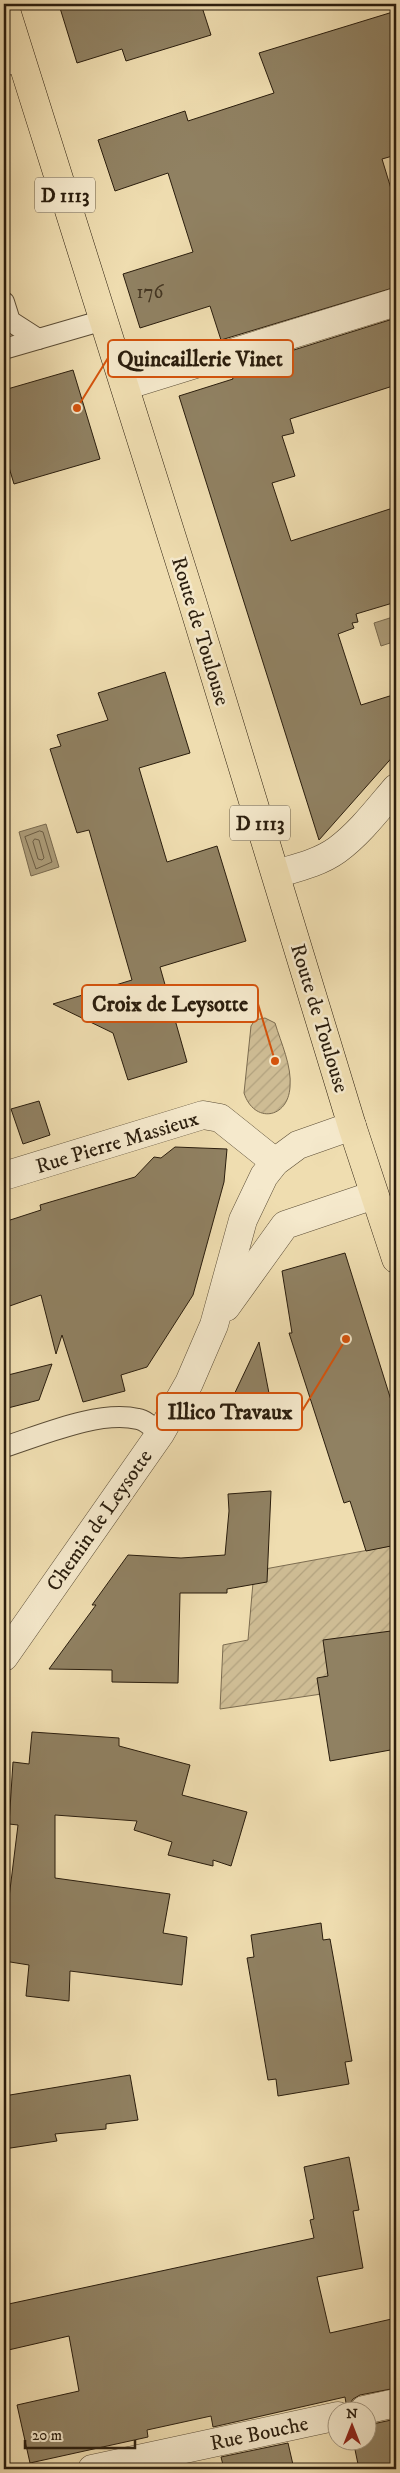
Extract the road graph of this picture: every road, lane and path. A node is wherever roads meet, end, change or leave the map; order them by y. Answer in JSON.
{"nodes":[{"id":1,"x":4,"y":4,"type":"edge"},
{"id":2,"x":12,"y":63,"type":"edge"},
{"id":3,"x":4,"y":302,"type":"edge"},
{"id":4,"x":396,"y":302,"type":"edge"},
{"id":5,"x":104,"y":320,"type":"junction"},
{"id":6,"x":38,"y":339,"type":"junction"},
{"id":7,"x":4,"y":349,"type":"edge"},
{"id":8,"x":125,"y":386,"type":"junction"},
{"id":9,"x":396,"y":788,"type":"edge"},
{"id":10,"x":276,"y":874,"type":"junction"},
{"id":11,"x":352,"y":1126,"type":"junction"},
{"id":12,"x":275,"y":1162,"type":"junction"},
{"id":13,"x":4,"y":1176,"type":"edge"},
{"id":14,"x":257,"y":1192,"type":"junction"},
{"id":15,"x":374,"y":1195,"type":"junction"},
{"id":16,"x":284,"y":1225,"type":"junction"},
{"id":17,"x":396,"y":1259,"type":"edge"},
{"id":18,"x":214,"y":1324,"type":"junction"},
{"id":19,"x":160,"y":1434,"type":"junction"},
{"id":20,"x":4,"y":1447,"type":"edge"},
{"id":21,"x":4,"y":1657,"type":"edge"},
{"id":22,"x":396,"y":2404,"type":"edge"},
{"id":23,"x":378,"y":2407,"type":"edge"},
{"id":24,"x":328,"y":2418,"type":"edge"},
{"id":25,"x":92,"y":2469,"type":"edge"}],
"edges":[{"from":1,"to":2,"type":"main road","name":"Route de Toulouse","number":"D 1113"},
{"from":2,"to":5,"type":"main road","name":"Route de Toulouse","number":"D 1113"},
{"from":3,"to":6,"type":"lane"},
{"from":4,"to":8,"type":"street"},
{"from":5,"to":6,"type":"lane"},
{"from":5,"to":8,"type":"main road","name":"Route de Toulouse","number":"D 1113"},
{"from":6,"to":7,"type":"lane"},
{"from":8,"to":10,"type":"main road","name":"Route de Toulouse","number":"D 1113"},
{"from":9,"to":10,"type":"street"},
{"from":10,"to":11,"type":"main road","name":"Route de Toulouse","number":"D 1113"},
{"from":11,"to":12,"type":"street","name":"Chemin de Leysotte"},
{"from":11,"to":15,"type":"main road","name":"Route de Toulouse","number":"D 1113"},
{"from":12,"to":13,"type":"street","name":"Rue Pierre Massieux"},
{"from":12,"to":14,"type":"street","name":"Chemin de Leysotte"},
{"from":14,"to":16,"type":"street"},
{"from":14,"to":18,"type":"street","name":"Chemin de Leysotte"},
{"from":15,"to":16,"type":"street"},
{"from":15,"to":17,"type":"main road","name":"Route de Toulouse","number":"D 1113"},
{"from":16,"to":18,"type":"street","name":"Chemin de Leysotte"},
{"from":18,"to":19,"type":"street","name":"Chemin de Leysotte"},
{"from":19,"to":20,"type":"lane"},
{"from":19,"to":21,"type":"street","name":"Chemin de Leysotte"},
{"from":22,"to":23,"type":"street"},
{"from":24,"to":25,"type":"street","name":"Rue Bouche"}]}
